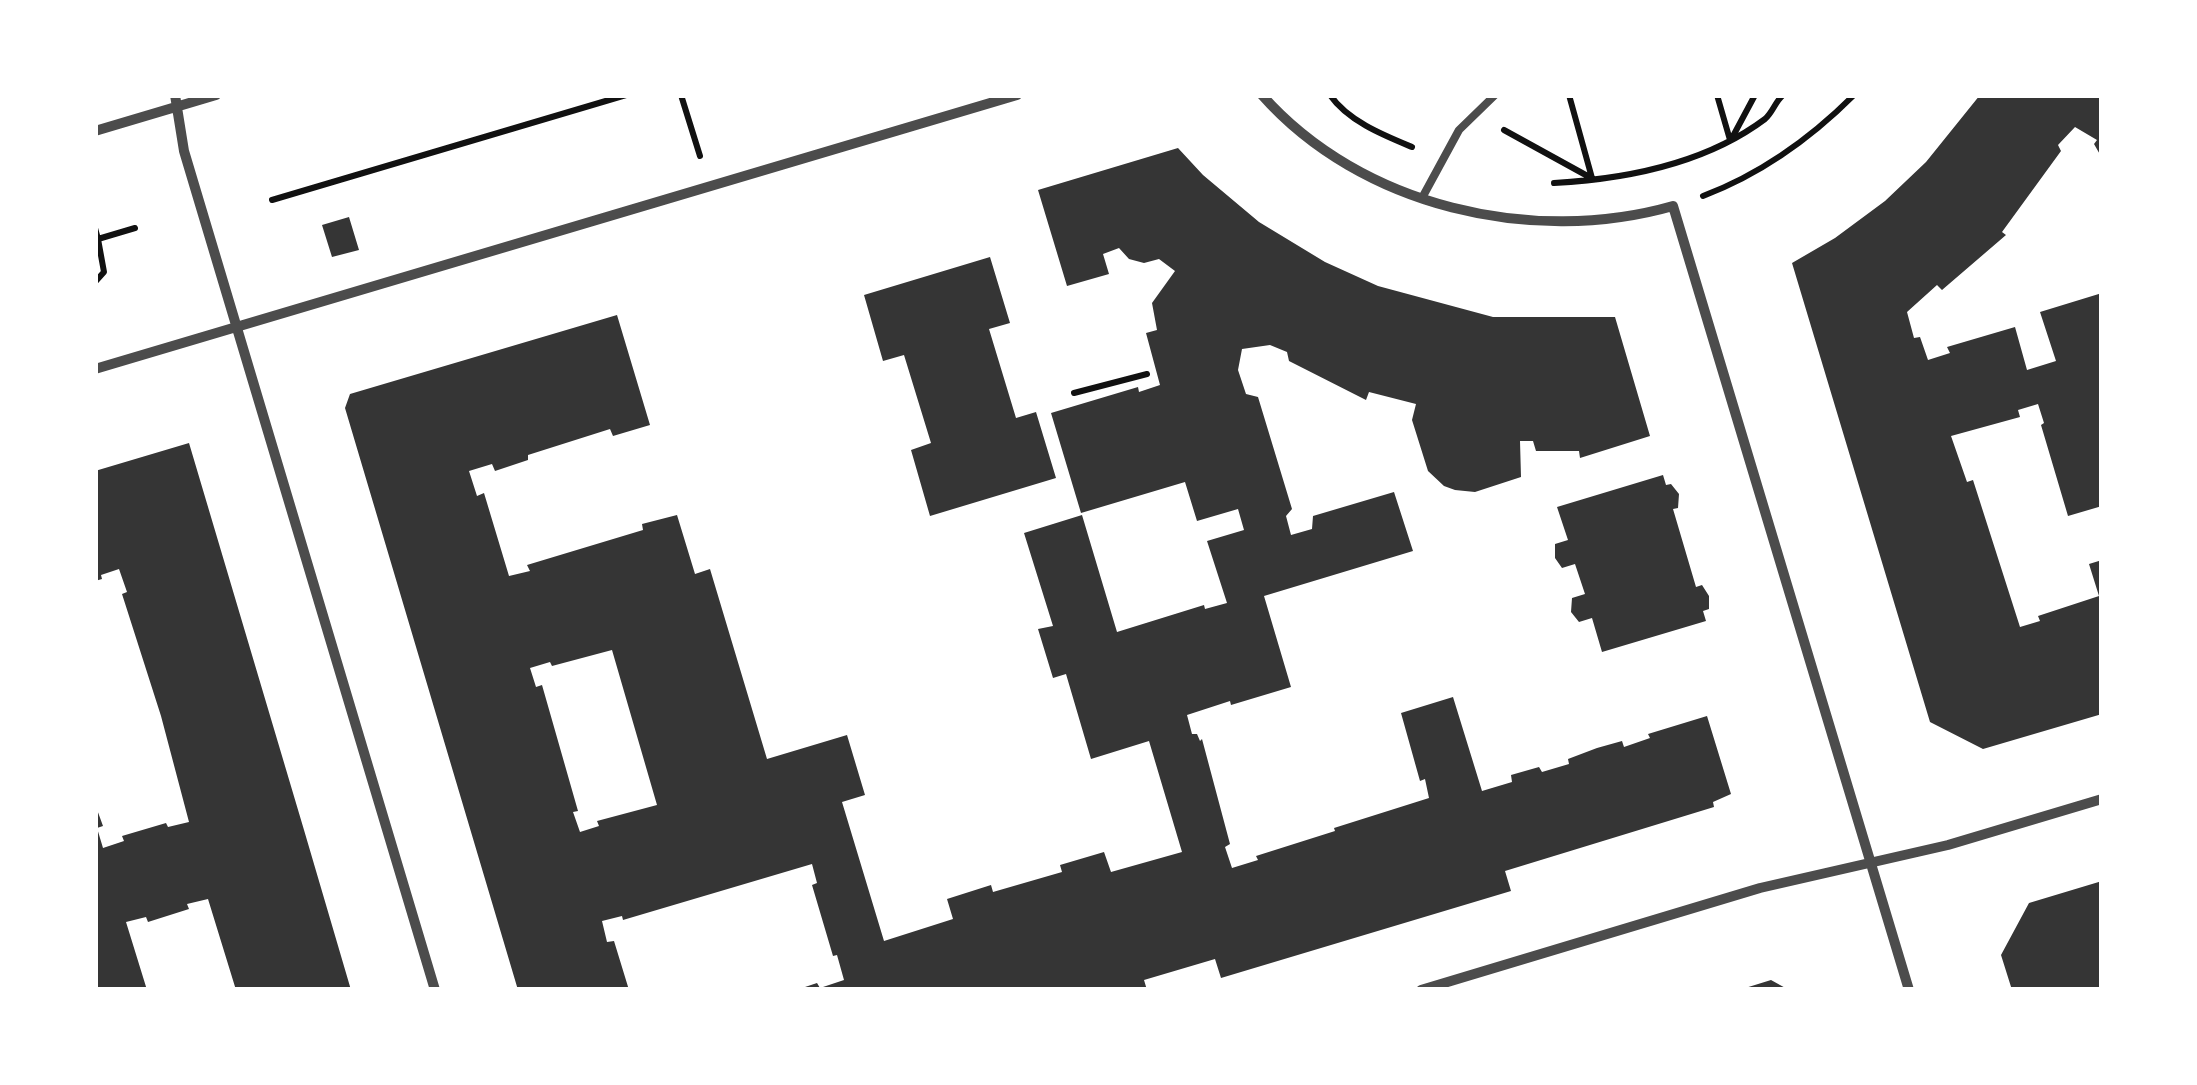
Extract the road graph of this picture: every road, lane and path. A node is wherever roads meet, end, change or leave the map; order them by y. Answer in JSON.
{"nodes":[{"id":1,"x":216,"y":95,"type":"edge"},
{"id":2,"x":626,"y":95,"type":"edge"},
{"id":3,"x":681,"y":95,"type":"edge"},
{"id":4,"x":1017,"y":95,"type":"edge"},
{"id":5,"x":1262,"y":95,"type":"edge"},
{"id":6,"x":1330,"y":95,"type":"edge"},
{"id":7,"x":1495,"y":95,"type":"edge"},
{"id":8,"x":1568,"y":95,"type":"edge"},
{"id":9,"x":1717,"y":95,"type":"edge"},
{"id":10,"x":1755,"y":95,"type":"edge"},
{"id":11,"x":1783,"y":95,"type":"edge"},
{"id":12,"x":1854,"y":95,"type":"edge"},
{"id":13,"x":176,"y":101,"type":"edge"},
{"id":14,"x":1476,"y":111,"type":"junction"},
{"id":15,"x":95,"y":131,"type":"edge"},
{"id":16,"x":1730,"y":141,"type":"junction"},
{"id":17,"x":1442,"y":158,"type":"junction"},
{"id":18,"x":704,"y":169,"type":"dead end"},
{"id":19,"x":1593,"y":179,"type":"junction"},
{"id":20,"x":1544,"y":183,"type":"dead end"},
{"id":21,"x":1422,"y":198,"type":"junction"},
{"id":22,"x":272,"y":200,"type":"dead end"},
{"id":23,"x":1673,"y":206,"type":"junction"},
{"id":24,"x":95,"y":228,"type":"edge"},
{"id":25,"x":135,"y":228,"type":"dead end"},
{"id":26,"x":98,"y":239,"type":"junction"},
{"id":27,"x":95,"y":282,"type":"edge"},
{"id":28,"x":237,"y":327,"type":"junction"},
{"id":29,"x":95,"y":369,"type":"edge"},
{"id":30,"x":1147,"y":374,"type":"dead end"},
{"id":31,"x":1074,"y":393,"type":"dead end"},
{"id":32,"x":2102,"y":799,"type":"edge"},
{"id":33,"x":1870,"y":862,"type":"junction"},
{"id":34,"x":435,"y":990,"type":"edge"},
{"id":35,"x":1421,"y":990,"type":"edge"},
{"id":36,"x":1909,"y":990,"type":"edge"}],
"edges":[{"from":1,"to":13,"type":"street"},
{"from":2,"to":22,"type":"path"},
{"from":3,"to":18,"type":"path"},
{"from":4,"to":28,"type":"street"},
{"from":5,"to":21,"type":"street"},
{"from":6,"to":17,"type":"path"},
{"from":7,"to":14,"type":"lane"},
{"from":8,"to":19,"type":"path"},
{"from":9,"to":16,"type":"path"},
{"from":10,"to":16,"type":"path"},
{"from":11,"to":16,"type":"path"},
{"from":12,"to":23,"type":"path"},
{"from":13,"to":15,"type":"street"},
{"from":13,"to":28,"type":"street"},
{"from":14,"to":17,"type":"lane"},
{"from":14,"to":19,"type":"path"},
{"from":16,"to":19,"type":"path"},
{"from":17,"to":21,"type":"lane"},
{"from":19,"to":20,"type":"path"},
{"from":21,"to":23,"type":"street"},
{"from":23,"to":33,"type":"street"},
{"from":24,"to":26,"type":"path"},
{"from":25,"to":26,"type":"path"},
{"from":26,"to":27,"type":"path"},
{"from":28,"to":29,"type":"street"},
{"from":28,"to":34,"type":"street"},
{"from":30,"to":31,"type":"path"},
{"from":32,"to":33,"type":"street"},
{"from":33,"to":35,"type":"street"},
{"from":33,"to":36,"type":"street"}]}
